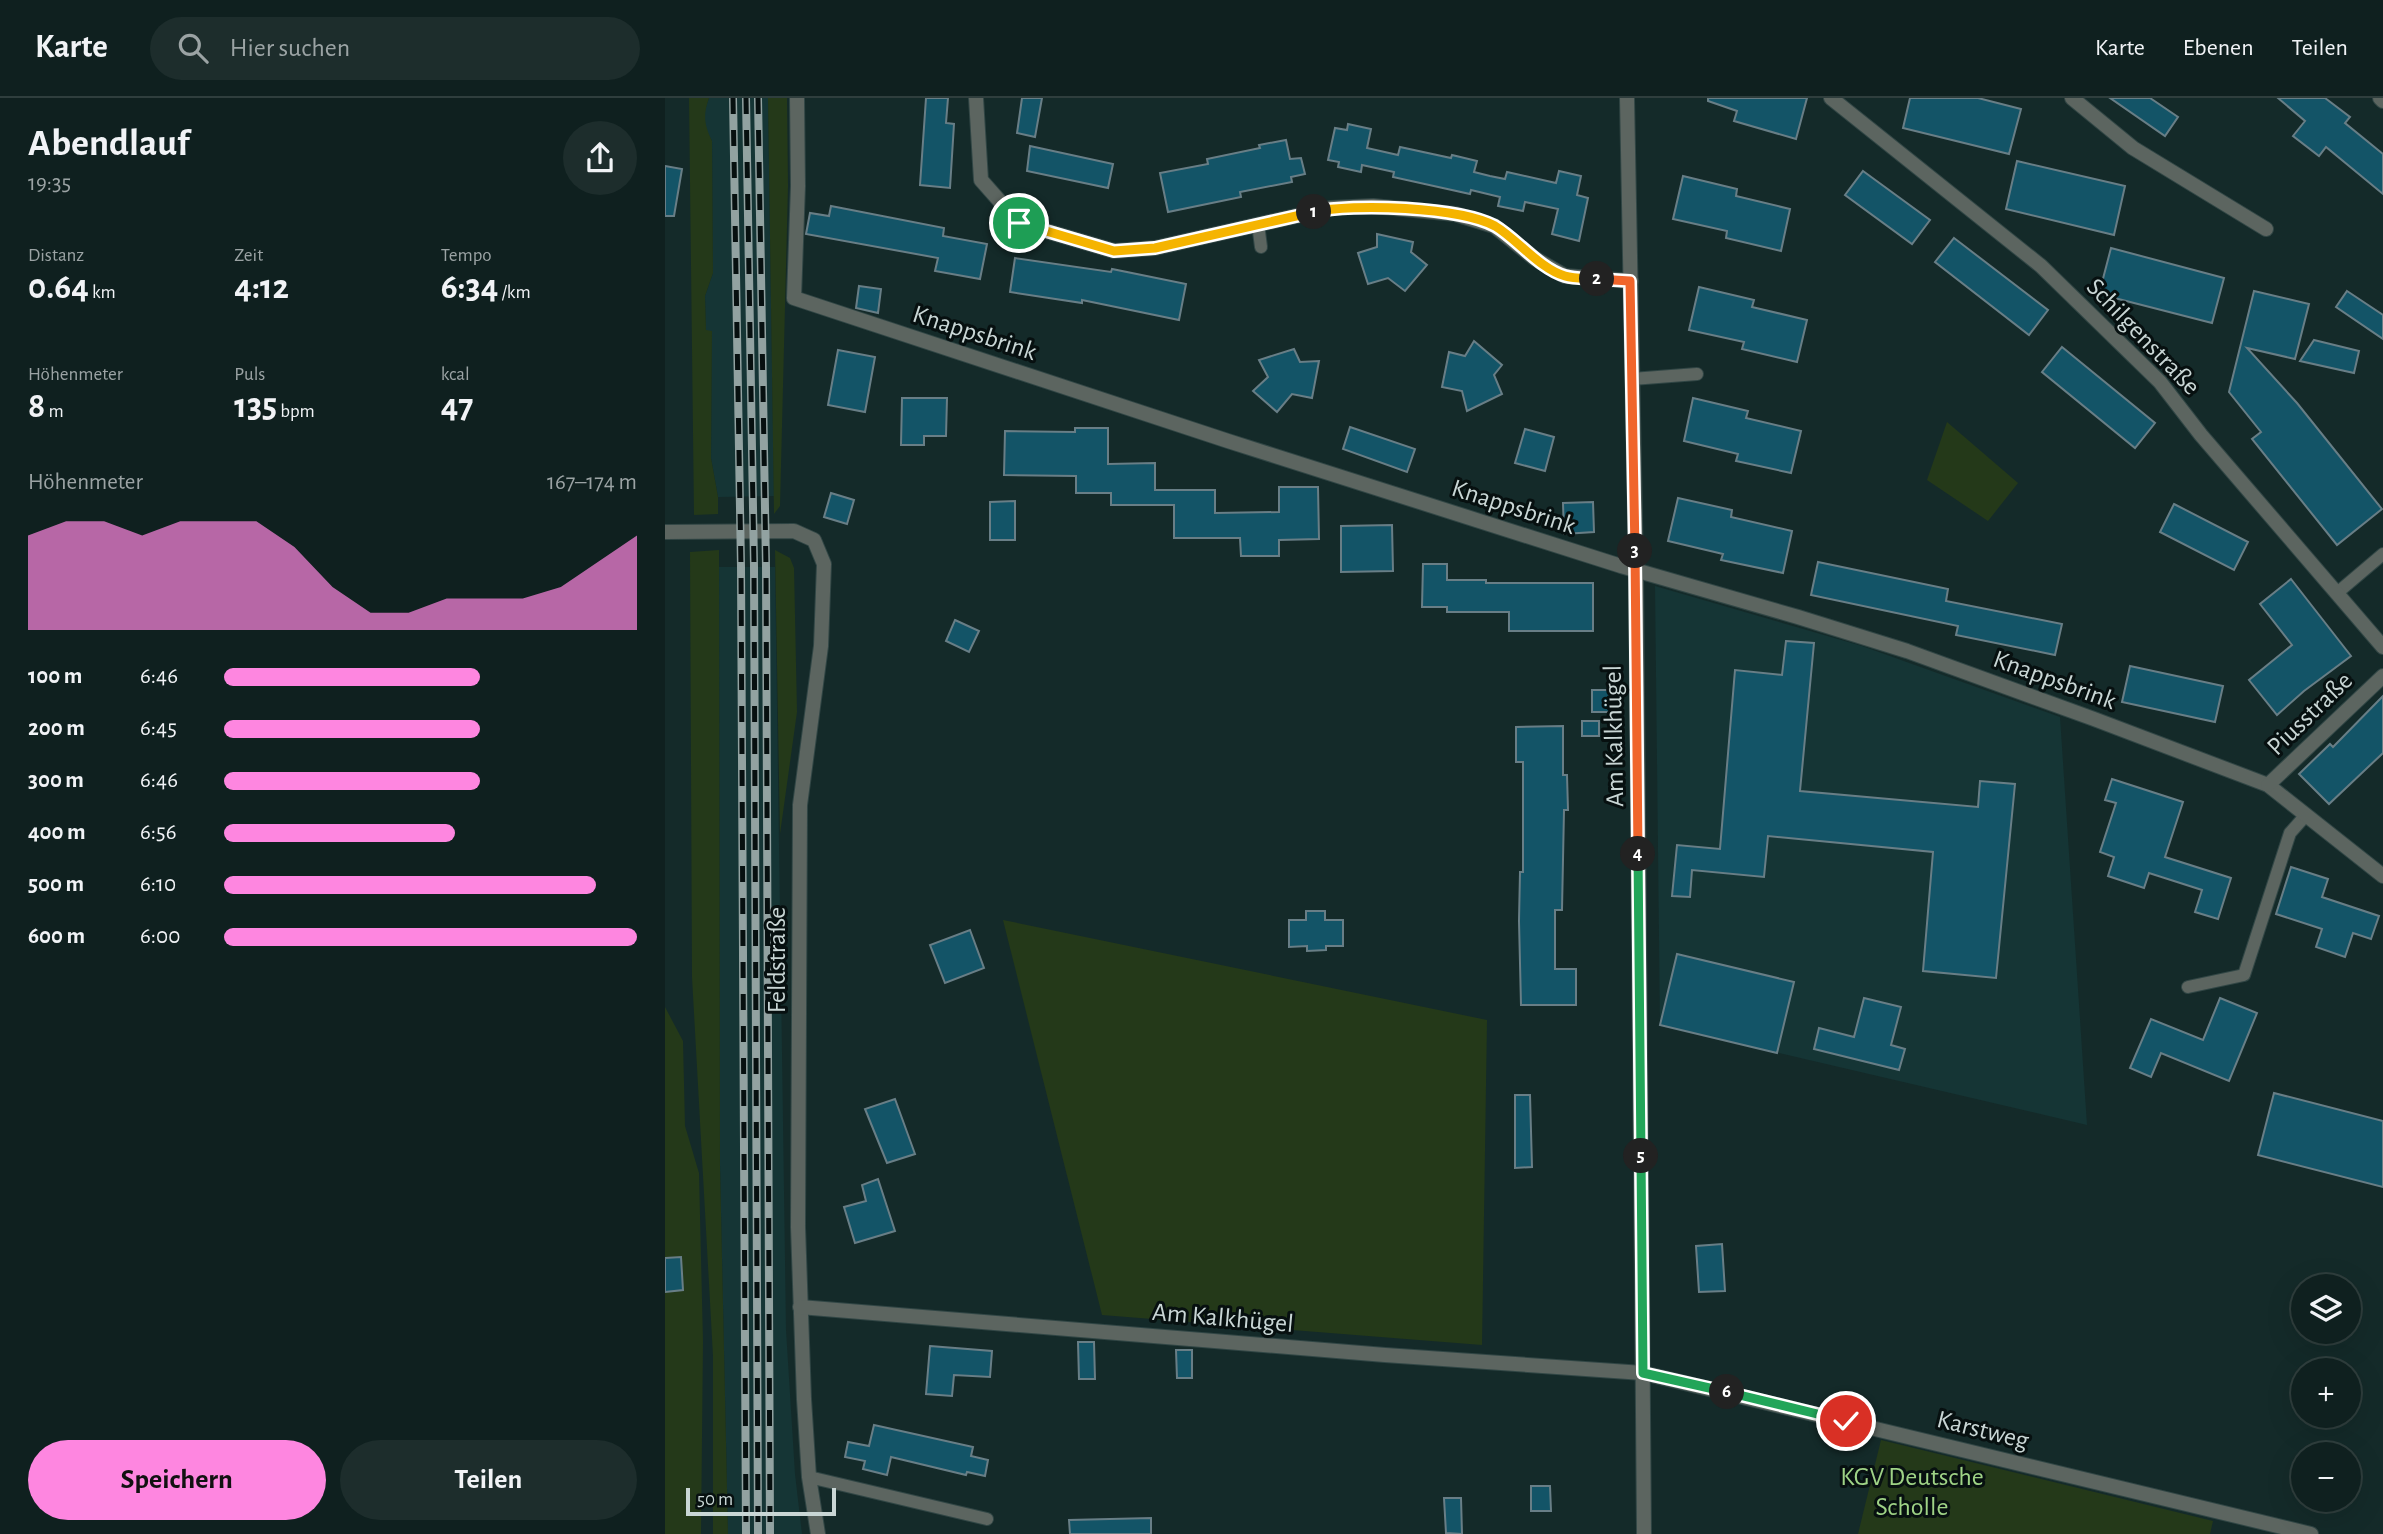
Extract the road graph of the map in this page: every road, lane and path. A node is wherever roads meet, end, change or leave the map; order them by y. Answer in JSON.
{"nodes":[{"id":1,"x":797,"y":98,"type":"edge"},
{"id":2,"x":976,"y":98,"type":"edge"},
{"id":3,"x":1627,"y":98,"type":"edge"},
{"id":4,"x":1831,"y":98,"type":"edge"},
{"id":5,"x":2072,"y":98,"type":"edge"},
{"id":6,"x":1258,"y":224,"type":"junction"},
{"id":7,"x":2266,"y":229,"type":"dead end"},
{"id":8,"x":1261,"y":247,"type":"dead end"},
{"id":9,"x":1630,"y":281,"type":"junction"},
{"id":10,"x":1697,"y":373,"type":"dead end"},
{"id":11,"x":1632,"y":379,"type":"junction"},
{"id":12,"x":665,"y":532,"type":"edge"},
{"id":13,"x":2383,"y":554,"type":"edge"},
{"id":14,"x":1636,"y":571,"type":"junction"},
{"id":15,"x":2337,"y":593,"type":"junction"},
{"id":16,"x":2383,"y":647,"type":"edge"},
{"id":17,"x":2383,"y":676,"type":"edge"},
{"id":18,"x":2268,"y":785,"type":"junction"},
{"id":19,"x":2306,"y":815,"type":"junction"},
{"id":20,"x":2383,"y":876,"type":"edge"},
{"id":21,"x":2187,"y":987,"type":"dead end"},
{"id":22,"x":800,"y":1307,"type":"junction"},
{"id":23,"x":1643,"y":1373,"type":"junction"},
{"id":24,"x":809,"y":1477,"type":"junction"},
{"id":25,"x":987,"y":1519,"type":"dead end"},
{"id":26,"x":818,"y":1534,"type":"edge"},
{"id":27,"x":1644,"y":1534,"type":"edge"},
{"id":28,"x":2311,"y":1534,"type":"edge"}],
"edges":[{"from":1,"to":14,"type":"street","name":"Knappsbrink"},
{"from":2,"to":6,"type":"street"},
{"from":3,"to":9,"type":"street","name":"Am Kalkhügel"},
{"from":4,"to":15,"type":"street","name":"Schilgenstraße"},
{"from":5,"to":7,"type":"street"},
{"from":6,"to":8,"type":"lane"},
{"from":6,"to":9,"type":"street"},
{"from":9,"to":11,"type":"street","name":"Am Kalkhügel"},
{"from":10,"to":11,"type":"lane"},
{"from":11,"to":14,"type":"street","name":"Am Kalkhügel"},
{"from":12,"to":22,"type":"street","name":"Feldstraße"},
{"from":13,"to":15,"type":"lane"},
{"from":14,"to":18,"type":"street","name":"Knappsbrink"},
{"from":14,"to":23,"type":"street","name":"Am Kalkhügel"},
{"from":15,"to":16,"type":"street","name":"Schilgenstraße"},
{"from":17,"to":18,"type":"street","name":"Piusstraße"},
{"from":18,"to":19,"type":"street","name":"Knappsbrink"},
{"from":19,"to":20,"type":"street","name":"Knappsbrink"},
{"from":19,"to":21,"type":"lane"},
{"from":22,"to":23,"type":"street","name":"Am Kalkhügel"},
{"from":22,"to":24,"type":"street","name":"Feldstraße"},
{"from":23,"to":27,"type":"street","name":"Am Kalkhügel"},
{"from":23,"to":28,"type":"street","name":"Karstweg"},
{"from":24,"to":25,"type":"lane"},
{"from":24,"to":26,"type":"street","name":"Feldstraße"}]}
